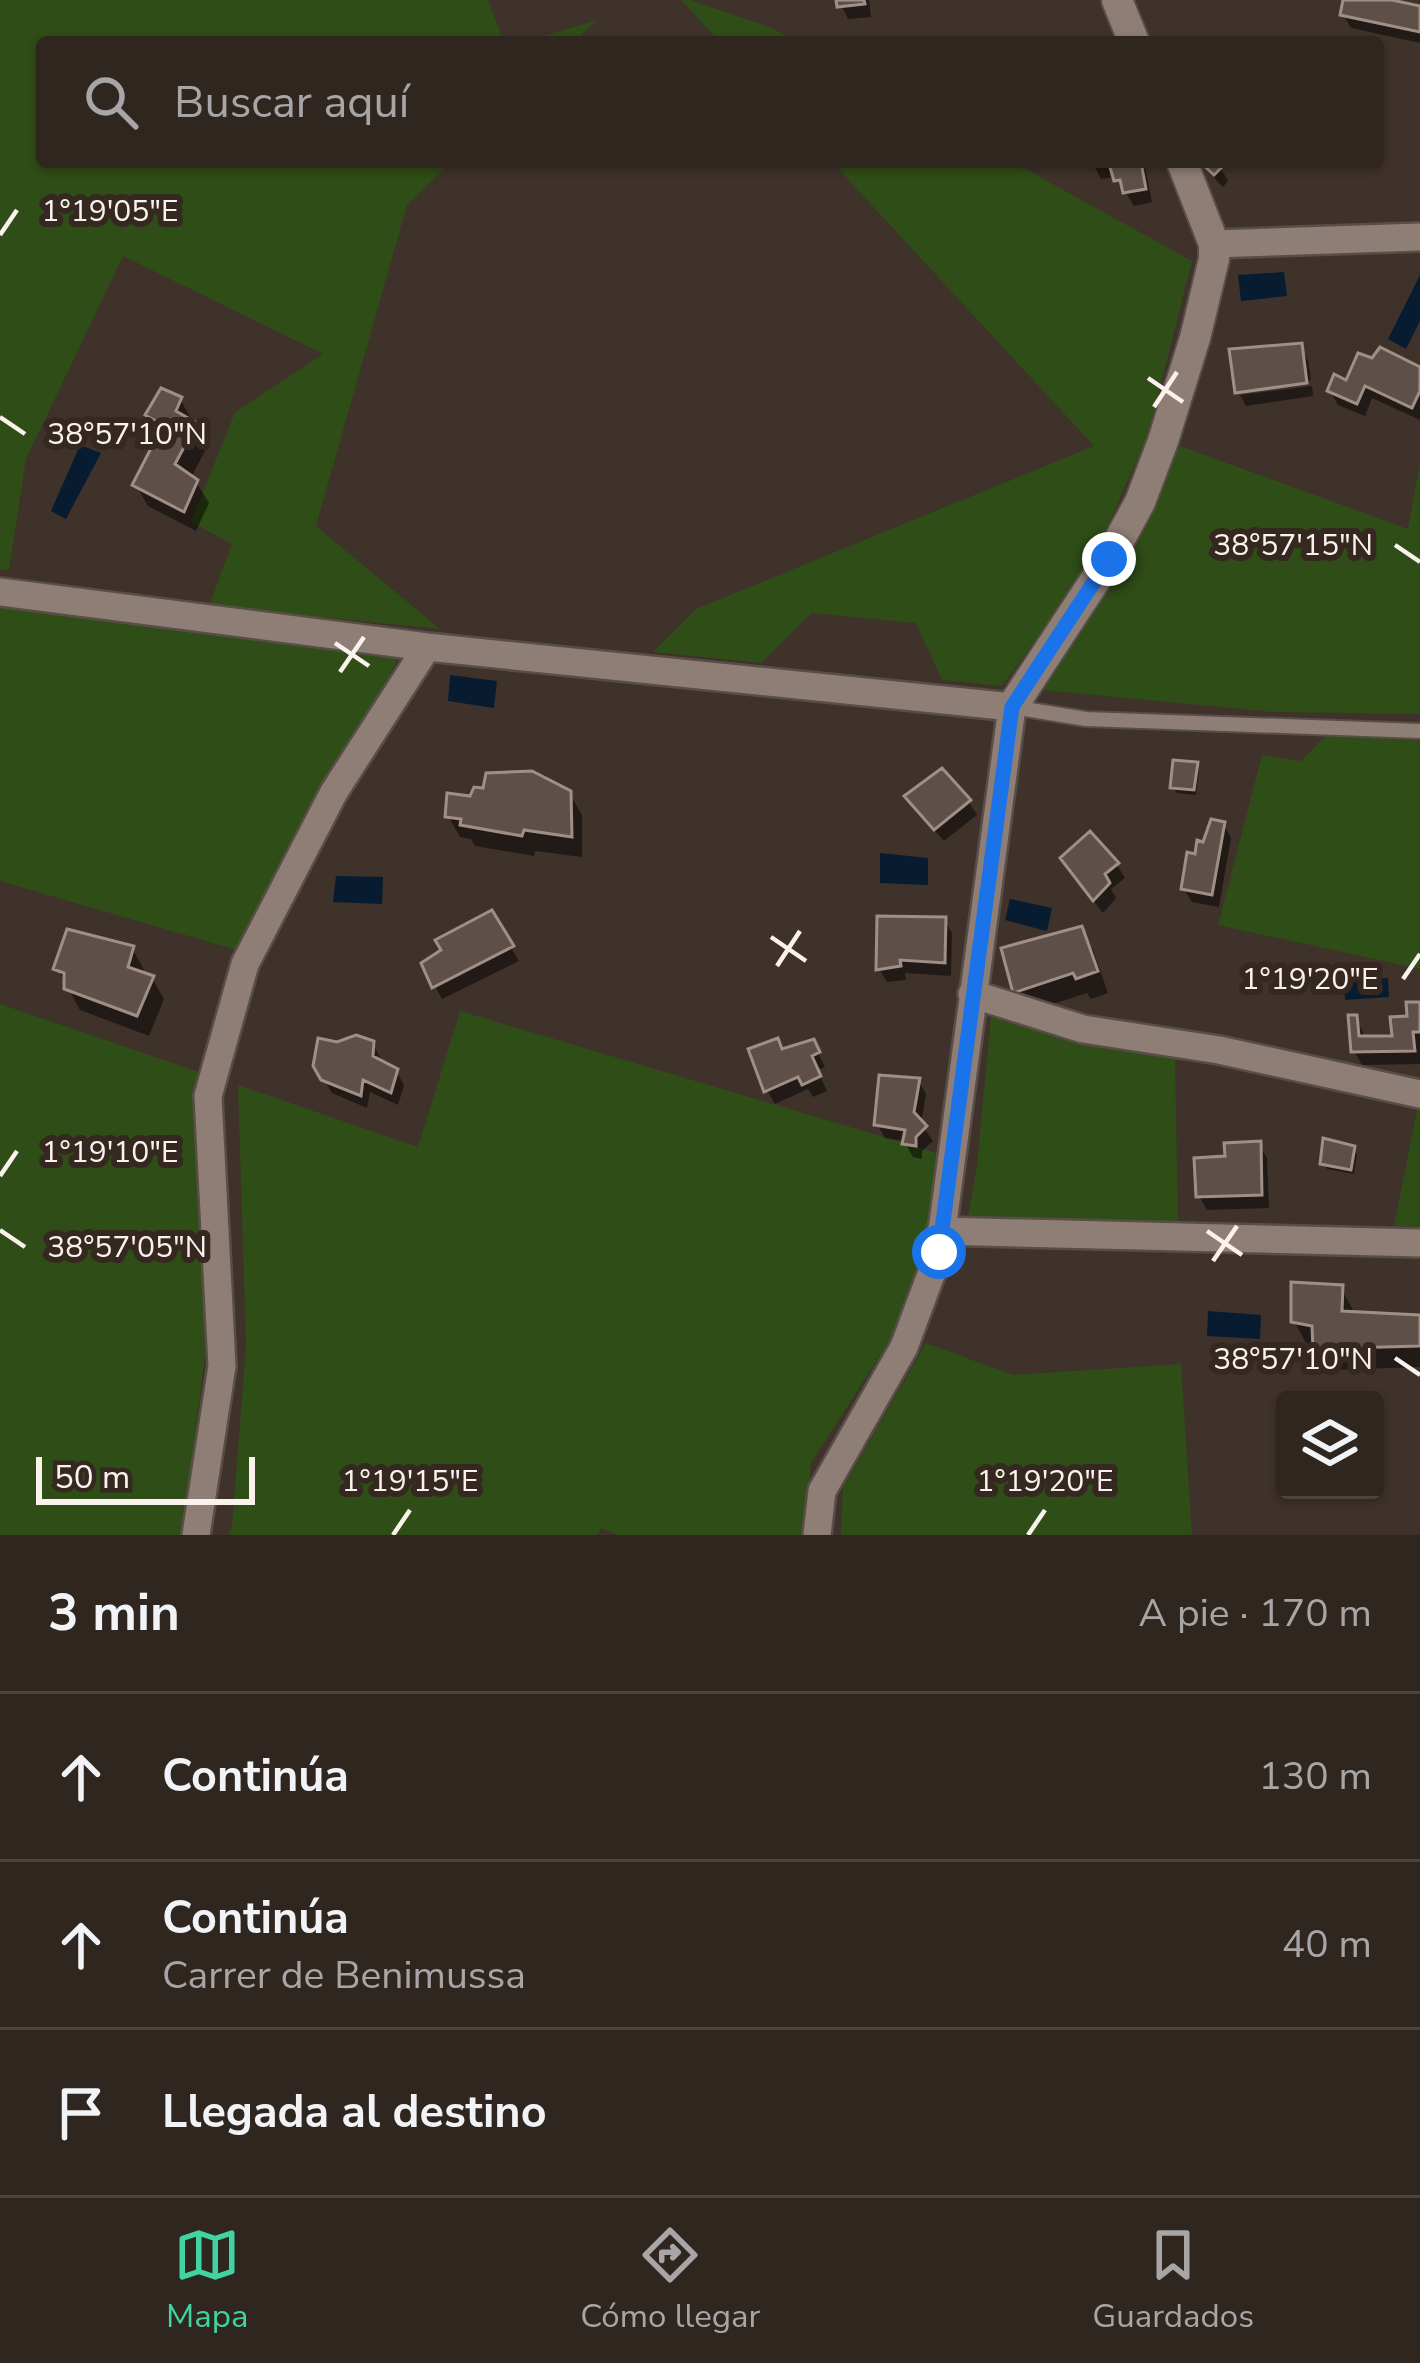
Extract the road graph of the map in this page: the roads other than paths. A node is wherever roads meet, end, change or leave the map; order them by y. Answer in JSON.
{"nodes":[{"id":1,"x":1117,"y":0,"type":"edge"},
{"id":2,"x":1131,"y":36,"type":"edge"},
{"id":3,"x":1184,"y":168,"type":"edge"},
{"id":4,"x":1420,"y":237,"type":"edge"},
{"id":5,"x":1214,"y":244,"type":"junction"},
{"id":6,"x":0,"y":592,"type":"edge"},
{"id":7,"x":428,"y":647,"type":"junction"},
{"id":8,"x":1012,"y":707,"type":"junction"},
{"id":9,"x":1420,"y":731,"type":"edge"},
{"id":10,"x":972,"y":994,"type":"junction"},
{"id":11,"x":1420,"y":1094,"type":"edge"},
{"id":12,"x":941,"y":1231,"type":"junction"},
{"id":13,"x":1420,"y":1243,"type":"edge"},
{"id":14,"x":196,"y":1535,"type":"edge"},
{"id":15,"x":817,"y":1535,"type":"edge"}],
"edges":[{"from":1,"to":2,"type":"street"},
{"from":3,"to":5,"type":"street"},
{"from":4,"to":5,"type":"street"},
{"from":5,"to":8,"type":"street"},
{"from":6,"to":7,"type":"street"},
{"from":7,"to":8,"type":"street"},
{"from":7,"to":14,"type":"street"},
{"from":8,"to":9,"type":"lane"},
{"from":8,"to":10,"type":"street"},
{"from":10,"to":11,"type":"street"},
{"from":10,"to":12,"type":"street"},
{"from":12,"to":13,"type":"street"},
{"from":12,"to":15,"type":"street"}]}
